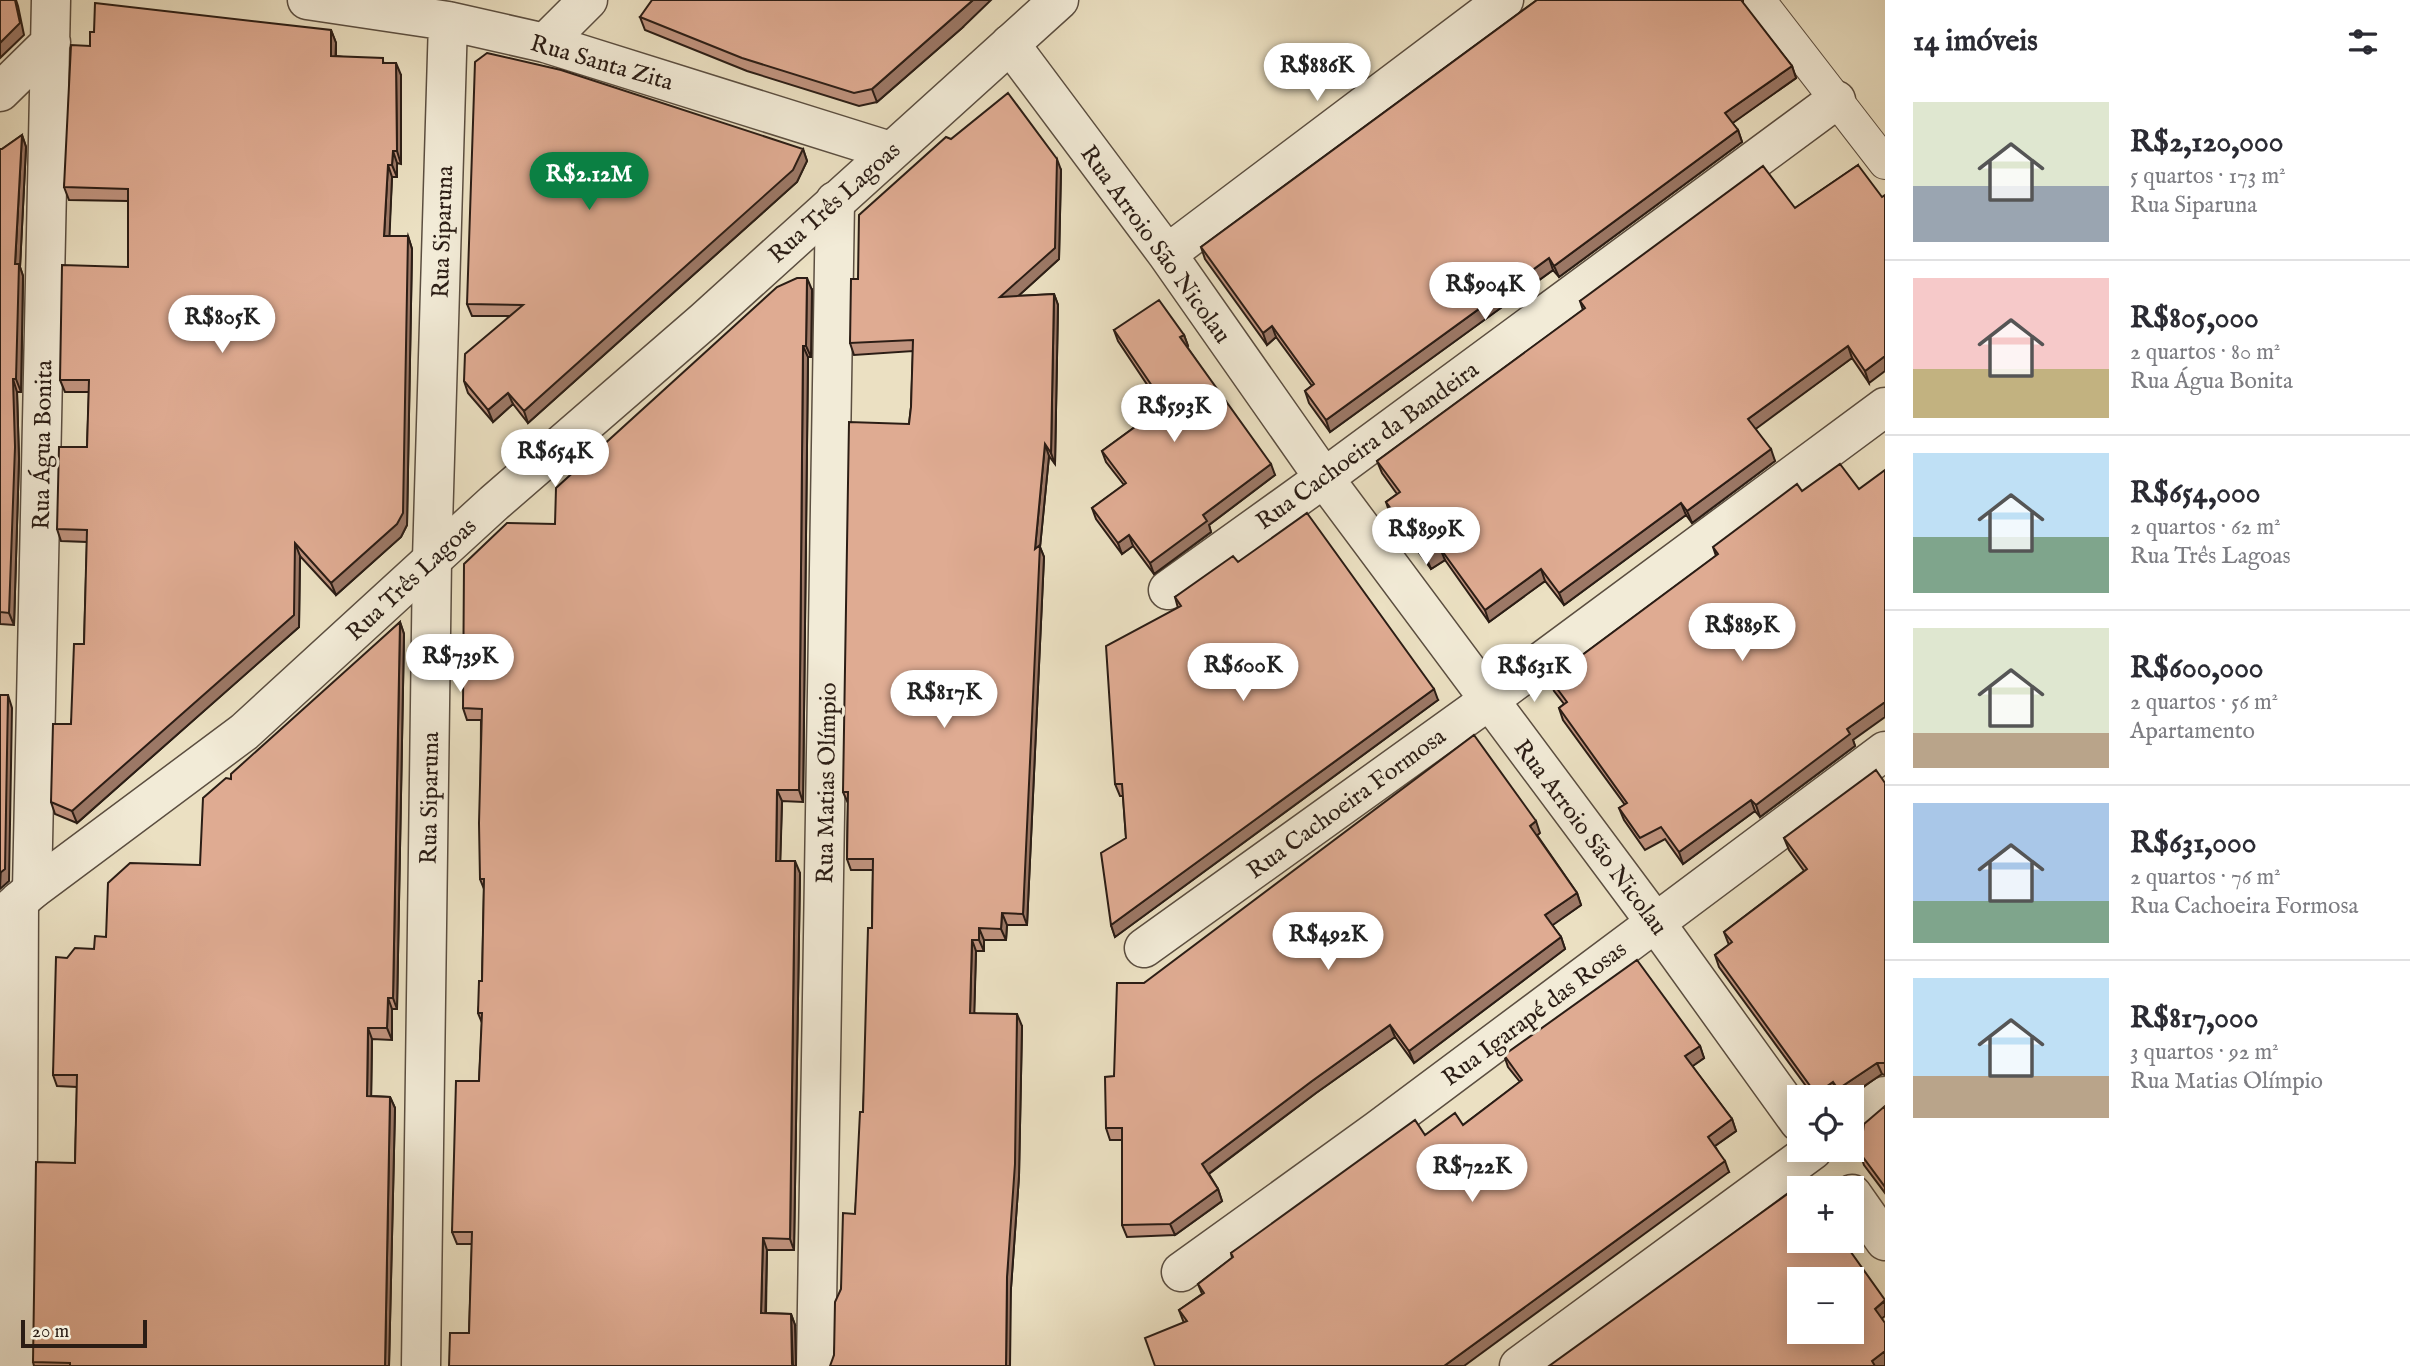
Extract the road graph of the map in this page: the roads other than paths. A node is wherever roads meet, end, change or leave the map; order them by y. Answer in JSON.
{"nodes":[{"id":1,"x":51,"y":0,"type":"edge"},
{"id":2,"x":307,"y":0,"type":"edge"},
{"id":3,"x":588,"y":0,"type":"edge"},
{"id":4,"x":1059,"y":0,"type":"edge"},
{"id":5,"x":1504,"y":0,"type":"edge"},
{"id":6,"x":1759,"y":0,"type":"edge"},
{"id":7,"x":376,"y":5,"type":"edge"},
{"id":8,"x":448,"y":21,"type":"junction"},
{"id":9,"x":51,"y":42,"type":"junction"},
{"id":10,"x":545,"y":43,"type":"junction"},
{"id":11,"x":1010,"y":44,"type":"junction"},
{"id":12,"x":0,"y":92,"type":"edge"},
{"id":13,"x":1836,"y":100,"type":"junction"},
{"id":14,"x":890,"y":150,"type":"junction"},
{"id":15,"x":1885,"y":163,"type":"edge"},
{"id":16,"x":835,"y":201,"type":"junction"},
{"id":17,"x":1167,"y":254,"type":"junction"},
{"id":18,"x":1885,"y":407,"type":"edge"},
{"id":19,"x":1324,"y":478,"type":"junction"},
{"id":20,"x":432,"y":559,"type":"junction"},
{"id":21,"x":1168,"y":590,"type":"dead end"},
{"id":22,"x":1488,"y":701,"type":"junction"},
{"id":23,"x":1885,"y":751,"type":"edge"},
{"id":24,"x":17,"y":903,"type":"edge"},
{"id":25,"x":1655,"y":922,"type":"junction"},
{"id":26,"x":1144,"y":948,"type":"dead end"},
{"id":27,"x":1885,"y":1097,"type":"edge"},
{"id":28,"x":1787,"y":1105,"type":"edge"},
{"id":29,"x":1864,"y":1112,"type":"edge"},
{"id":30,"x":1797,"y":1162,"type":"edge"},
{"id":31,"x":1864,"y":1211,"type":"edge"},
{"id":32,"x":1885,"y":1241,"type":"edge"},
{"id":33,"x":1181,"y":1272,"type":"dead end"},
{"id":34,"x":17,"y":1366,"type":"edge"},
{"id":35,"x":421,"y":1366,"type":"edge"},
{"id":36,"x":816,"y":1366,"type":"edge"},
{"id":37,"x":1519,"y":1366,"type":"edge"}],
"edges":[{"from":1,"to":9,"type":"street","name":"Rua Água Bonita"},
{"from":2,"to":7,"type":"street","name":"Rua Santa Zita"},
{"from":3,"to":10,"type":"street"},
{"from":4,"to":11,"type":"street","name":"Rua Três Lagoas"},
{"from":5,"to":17,"type":"street"},
{"from":6,"to":13,"type":"street"},
{"from":7,"to":8,"type":"street","name":"Rua Santa Zita"},
{"from":8,"to":10,"type":"street","name":"Rua Santa Zita"},
{"from":8,"to":20,"type":"street","name":"Rua Siparuna"},
{"from":9,"to":12,"type":"street"},
{"from":9,"to":24,"type":"street","name":"Rua Água Bonita"},
{"from":10,"to":14,"type":"street","name":"Rua Santa Zita"},
{"from":11,"to":14,"type":"street","name":"Rua Três Lagoas"},
{"from":11,"to":17,"type":"street","name":"Rua Arroio São Nicolau"},
{"from":13,"to":15,"type":"street"},
{"from":13,"to":19,"type":"street","name":"Rua Cachoeira da Bandeira"},
{"from":14,"to":16,"type":"street","name":"Rua Três Lagoas"},
{"from":16,"to":20,"type":"street","name":"Rua Três Lagoas"},
{"from":16,"to":36,"type":"street","name":"Rua Matias Olímpio"},
{"from":17,"to":19,"type":"street","name":"Rua Arroio São Nicolau"},
{"from":18,"to":22,"type":"street","name":"Rua Cachoeira Formosa"},
{"from":19,"to":21,"type":"street","name":"Rua Cachoeira da Bandeira"},
{"from":19,"to":22,"type":"street","name":"Rua Arroio São Nicolau"},
{"from":20,"to":24,"type":"street","name":"Rua Três Lagoas"},
{"from":20,"to":35,"type":"street","name":"Rua Siparuna"},
{"from":22,"to":25,"type":"street","name":"Rua Arroio São Nicolau"},
{"from":22,"to":26,"type":"street","name":"Rua Cachoeira Formosa"},
{"from":23,"to":25,"type":"street","name":"Rua Igarapé das Rosas"},
{"from":24,"to":34,"type":"street","name":"Rua Água Bonita"},
{"from":25,"to":28,"type":"street","name":"Rua Arroio São Nicolau"},
{"from":25,"to":33,"type":"street","name":"Rua Igarapé das Rosas"},
{"from":27,"to":29,"type":"street"},
{"from":30,"to":37,"type":"street"},
{"from":31,"to":32,"type":"street"}]}
